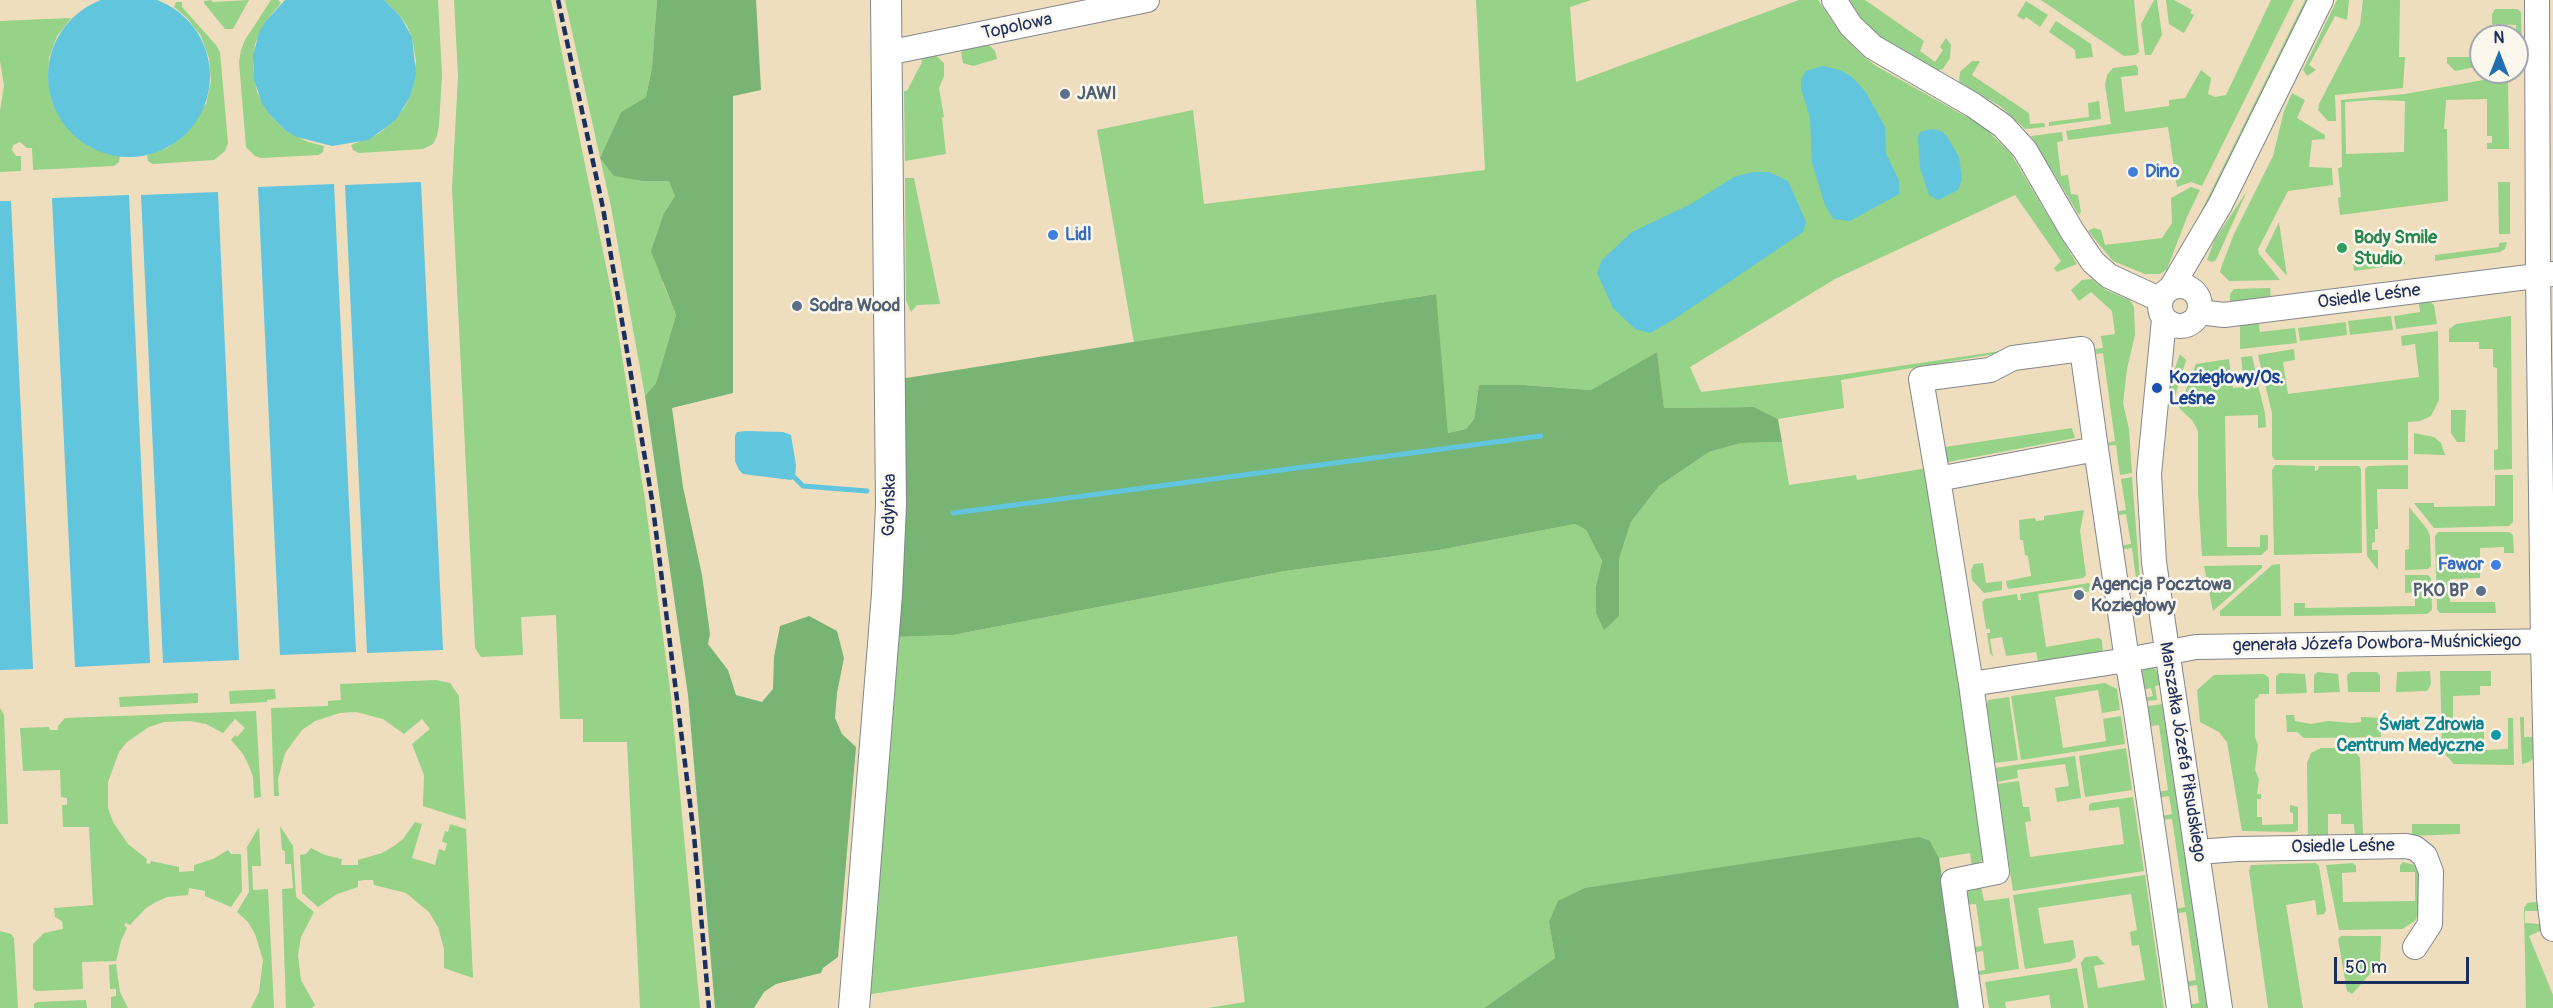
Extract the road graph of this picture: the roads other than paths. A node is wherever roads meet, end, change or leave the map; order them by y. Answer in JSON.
{"nodes":[{"id":1,"x":886,"y":0,"type":"edge"},
{"id":2,"x":1147,"y":0,"type":"edge"},
{"id":3,"x":1834,"y":0,"type":"edge"},
{"id":4,"x":2321,"y":0,"type":"edge"},
{"id":5,"x":2537,"y":0,"type":"edge"},
{"id":6,"x":887,"y":53,"type":"junction"},
{"id":7,"x":2546,"y":275,"type":"edge"},
{"id":8,"x":2179,"y":307,"type":"junction"},
{"id":9,"x":2096,"y":449,"type":"junction"},
{"id":10,"x":1938,"y":479,"type":"junction"},
{"id":11,"x":2548,"y":641,"type":"edge"},
{"id":12,"x":2166,"y":651,"type":"junction"},
{"id":13,"x":2127,"y":660,"type":"junction"},
{"id":14,"x":1971,"y":684,"type":"junction"},
{"id":15,"x":2197,"y":852,"type":"junction"},
{"id":16,"x":2550,"y":861,"type":"edge"},
{"id":17,"x":2553,"y":929,"type":"edge"},
{"id":18,"x":2415,"y":948,"type":"dead end"},
{"id":19,"x":854,"y":1008,"type":"edge"},
{"id":20,"x":1971,"y":1008,"type":"edge"},
{"id":21,"x":2179,"y":1008,"type":"edge"},
{"id":22,"x":2220,"y":1008,"type":"edge"}],
"edges":[{"from":1,"to":6,"type":"main road","name":"Gdyńska"},
{"from":2,"to":6,"type":"street","name":"Topolowa"},
{"from":3,"to":8,"type":"street"},
{"from":4,"to":8,"type":"street","name":"Marszałka Józefa Piłsudskiego"},
{"from":5,"to":7,"type":"street"},
{"from":6,"to":19,"type":"main road","name":"Gdyńska"},
{"from":7,"to":8,"type":"street","name":"Osiedle Leśne"},
{"from":7,"to":11,"type":"street"},
{"from":8,"to":12,"type":"street","name":"Marszałka Józefa Piłsudskiego"},
{"from":9,"to":10,"type":"street"},
{"from":9,"to":10,"type":"street"},
{"from":9,"to":13,"type":"street"},
{"from":10,"to":14,"type":"street"},
{"from":11,"to":12,"type":"street","name":"generała Józefa Dowbora-Muśnickiego"},
{"from":11,"to":16,"type":"street","name":"generała Józefa Dowbora-Muśnickiego"},
{"from":12,"to":13,"type":"street","name":"generała Józefa Dowbora-Muśnickiego"},
{"from":12,"to":15,"type":"street","name":"Marszałka Józefa Piłsudskiego"},
{"from":13,"to":14,"type":"street","name":"generała Józefa Dowbora-Muśnickiego"},
{"from":13,"to":21,"type":"street"},
{"from":14,"to":20,"type":"street"},
{"from":15,"to":18,"type":"street","name":"Osiedle Leśne"},
{"from":15,"to":22,"type":"street","name":"Marszałka Józefa Piłsudskiego"},
{"from":16,"to":17,"type":"street"}]}
